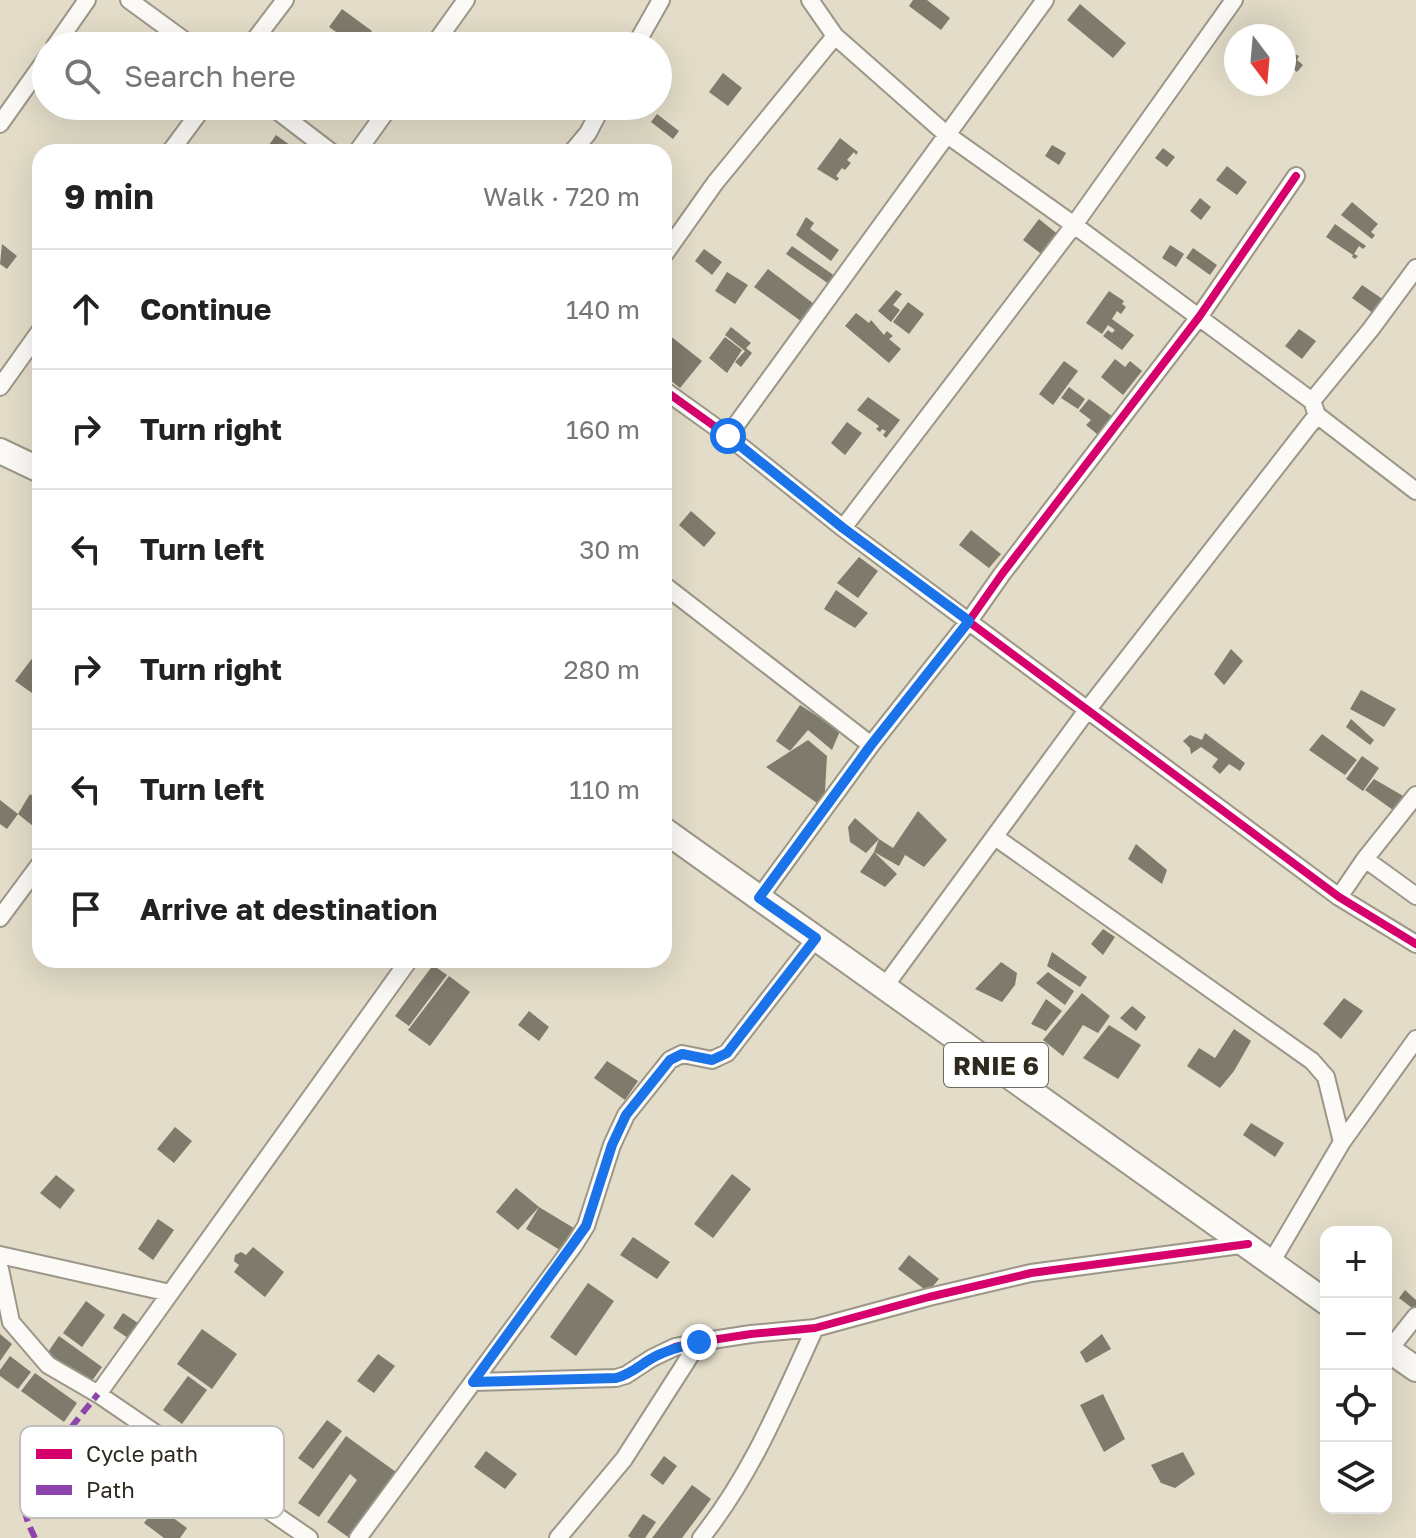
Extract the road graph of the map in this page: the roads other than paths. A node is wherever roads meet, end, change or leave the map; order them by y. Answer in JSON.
{"nodes":[{"id":1,"x":87,"y":0,"type":"edge"},
{"id":2,"x":129,"y":0,"type":"edge"},
{"id":3,"x":285,"y":0,"type":"edge"},
{"id":4,"x":466,"y":0,"type":"edge"},
{"id":5,"x":661,"y":0,"type":"edge"},
{"id":6,"x":810,"y":0,"type":"edge"},
{"id":7,"x":1045,"y":0,"type":"edge"},
{"id":8,"x":1232,"y":1,"type":"edge"},
{"id":9,"x":65,"y":32,"type":"edge"},
{"id":10,"x":173,"y":32,"type":"edge"},
{"id":11,"x":261,"y":32,"type":"edge"},
{"id":12,"x":443,"y":32,"type":"edge"},
{"id":13,"x":643,"y":32,"type":"edge"},
{"id":14,"x":835,"y":36,"type":"junction"},
{"id":15,"x":32,"y":79,"type":"edge"},
{"id":16,"x":194,"y":120,"type":"edge"},
{"id":17,"x":289,"y":120,"type":"edge"},
{"id":18,"x":380,"y":120,"type":"edge"},
{"id":19,"x":595,"y":120,"type":"edge"},
{"id":20,"x":0,"y":124,"type":"edge"},
{"id":21,"x":946,"y":134,"type":"junction"},
{"id":22,"x":176,"y":144,"type":"edge"},
{"id":23,"x":321,"y":144,"type":"edge"},
{"id":24,"x":363,"y":144,"type":"edge"},
{"id":25,"x":579,"y":144,"type":"edge"},
{"id":26,"x":1296,"y":176,"type":"dead end"},
{"id":27,"x":1074,"y":225,"type":"junction"},
{"id":28,"x":672,"y":244,"type":"edge"},
{"id":29,"x":1416,"y":268,"type":"edge"},
{"id":30,"x":1199,"y":317,"type":"junction"},
{"id":31,"x":32,"y":342,"type":"edge"},
{"id":32,"x":0,"y":387,"type":"edge"},
{"id":33,"x":672,"y":396,"type":"edge"},
{"id":34,"x":1315,"y":408,"type":"junction"},
{"id":35,"x":728,"y":436,"type":"junction"},
{"id":36,"x":0,"y":451,"type":"edge"},
{"id":37,"x":32,"y":466,"type":"edge"},
{"id":38,"x":1416,"y":491,"type":"edge"},
{"id":39,"x":843,"y":528,"type":"junction"},
{"id":40,"x":672,"y":591,"type":"edge"},
{"id":41,"x":969,"y":621,"type":"junction"},
{"id":42,"x":1088,"y":709,"type":"junction"},
{"id":43,"x":871,"y":745,"type":"junction"},
{"id":44,"x":1416,"y":795,"type":"edge"},
{"id":45,"x":672,"y":836,"type":"edge"},
{"id":46,"x":995,"y":837,"type":"junction"},
{"id":47,"x":1365,"y":859,"type":"junction"},
{"id":48,"x":32,"y":875,"type":"edge"},
{"id":49,"x":1416,"y":896,"type":"edge"},
{"id":50,"x":1339,"y":897,"type":"junction"},
{"id":51,"x":759,"y":898,"type":"junction"},
{"id":52,"x":0,"y":918,"type":"edge"},
{"id":53,"x":816,"y":938,"type":"junction"},
{"id":54,"x":1416,"y":944,"type":"edge"},
{"id":55,"x":403,"y":968,"type":"edge"},
{"id":56,"x":885,"y":986,"type":"junction"},
{"id":57,"x":1416,"y":1039,"type":"edge"},
{"id":58,"x":1342,"y":1142,"type":"junction"},
{"id":59,"x":1248,"y":1244,"type":"junction"},
{"id":60,"x":0,"y":1255,"type":"edge"},
{"id":61,"x":1272,"y":1261,"type":"junction"},
{"id":62,"x":0,"y":1269,"type":"edge"},
{"id":63,"x":170,"y":1293,"type":"junction"},
{"id":64,"x":1321,"y":1298,"type":"edge"},
{"id":65,"x":1416,"y":1316,"type":"edge"},
{"id":66,"x":815,"y":1328,"type":"junction"},
{"id":67,"x":699,"y":1342,"type":"junction"},
{"id":68,"x":1392,"y":1344,"type":"edge"},
{"id":69,"x":1392,"y":1352,"type":"edge"},
{"id":70,"x":1416,"y":1369,"type":"edge"},
{"id":71,"x":473,"y":1382,"type":"junction"},
{"id":72,"x":98,"y":1394,"type":"junction"},
{"id":73,"x":145,"y":1426,"type":"edge"},
{"id":74,"x":280,"y":1518,"type":"edge"},
{"id":75,"x":309,"y":1538,"type":"edge"},
{"id":76,"x":358,"y":1538,"type":"edge"},
{"id":77,"x":558,"y":1538,"type":"edge"},
{"id":78,"x":701,"y":1538,"type":"edge"}],
"edges":[{"from":1,"to":9,"type":"street"},
{"from":2,"to":10,"type":"street"},
{"from":3,"to":11,"type":"street"},
{"from":4,"to":12,"type":"street"},
{"from":5,"to":13,"type":"street"},
{"from":6,"to":14,"type":"street"},
{"from":7,"to":21,"type":"street"},
{"from":8,"to":27,"type":"street"},
{"from":14,"to":21,"type":"street"},
{"from":14,"to":28,"type":"street"},
{"from":15,"to":20,"type":"street"},
{"from":16,"to":22,"type":"street"},
{"from":17,"to":23,"type":"street"},
{"from":18,"to":24,"type":"street"},
{"from":19,"to":25,"type":"street"},
{"from":21,"to":27,"type":"street"},
{"from":21,"to":35,"type":"street"},
{"from":26,"to":30,"type":"street"},
{"from":27,"to":30,"type":"street"},
{"from":27,"to":39,"type":"street"},
{"from":29,"to":34,"type":"street"},
{"from":30,"to":34,"type":"street"},
{"from":30,"to":41,"type":"street"},
{"from":31,"to":32,"type":"street"},
{"from":33,"to":35,"type":"street"},
{"from":34,"to":38,"type":"street"},
{"from":34,"to":42,"type":"street"},
{"from":35,"to":39,"type":"street"},
{"from":36,"to":37,"type":"main road"},
{"from":39,"to":41,"type":"street"},
{"from":40,"to":43,"type":"street"},
{"from":41,"to":42,"type":"street"},
{"from":41,"to":43,"type":"street"},
{"from":42,"to":46,"type":"street"},
{"from":42,"to":50,"type":"street"},
{"from":43,"to":51,"type":"street"},
{"from":44,"to":47,"type":"street"},
{"from":45,"to":51,"type":"main road","number":"RNIE 6"},
{"from":46,"to":56,"type":"street"},
{"from":46,"to":58,"type":"street"},
{"from":47,"to":49,"type":"street"},
{"from":47,"to":50,"type":"street"},
{"from":48,"to":52,"type":"street"},
{"from":50,"to":54,"type":"street"},
{"from":51,"to":53,"type":"main road","number":"RNIE 6"},
{"from":53,"to":56,"type":"main road","number":"RNIE 6"},
{"from":53,"to":71,"type":"street"},
{"from":55,"to":63,"type":"street"},
{"from":56,"to":59,"type":"main road","number":"RNIE 6"},
{"from":57,"to":58,"type":"street"},
{"from":58,"to":61,"type":"street"},
{"from":59,"to":61,"type":"main road","number":"RNIE 6"},
{"from":59,"to":66,"type":"street"},
{"from":60,"to":63,"type":"street"},
{"from":61,"to":64,"type":"main road","number":"RNIE 6"},
{"from":62,"to":72,"type":"street"},
{"from":63,"to":72,"type":"street"},
{"from":65,"to":68,"type":"street"},
{"from":66,"to":67,"type":"street"},
{"from":66,"to":78,"type":"street"},
{"from":67,"to":71,"type":"street"},
{"from":67,"to":77,"type":"street"},
{"from":69,"to":70,"type":"main road"},
{"from":71,"to":76,"type":"street"},
{"from":72,"to":73,"type":"street"},
{"from":74,"to":75,"type":"street"}]}
